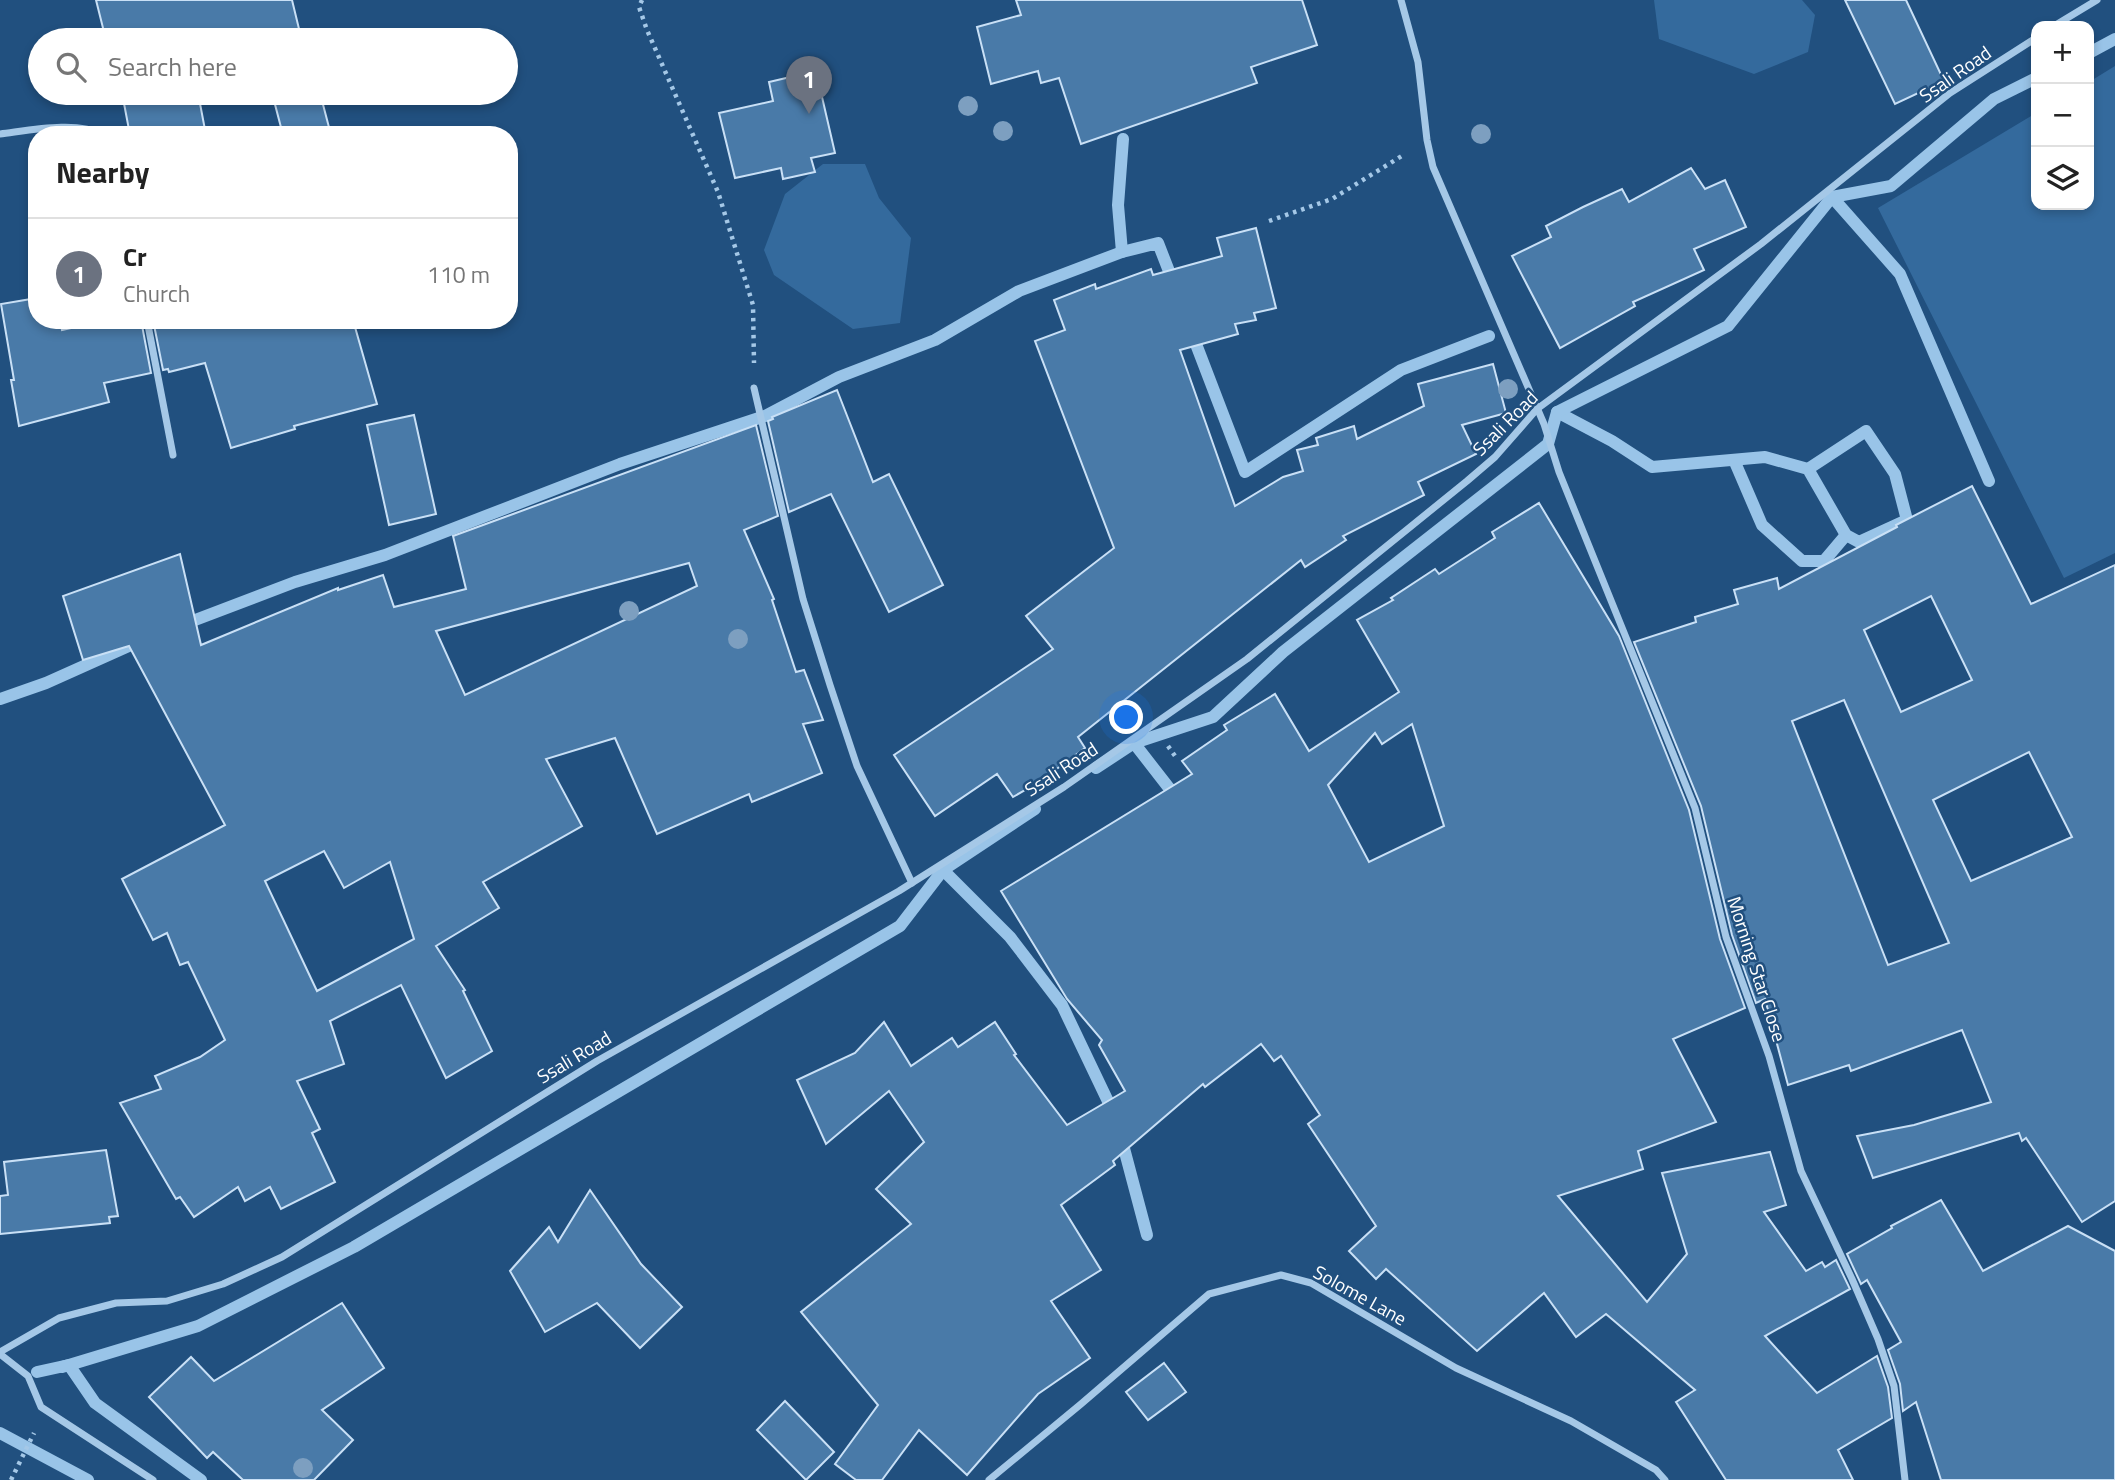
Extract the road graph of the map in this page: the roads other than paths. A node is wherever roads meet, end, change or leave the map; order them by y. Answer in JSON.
{"nodes":[{"id":1,"x":1401,"y":0,"type":"edge"},
{"id":2,"x":2097,"y":0,"type":"edge"},
{"id":3,"x":2062,"y":21,"type":"edge"},
{"id":4,"x":2031,"y":41,"type":"edge"},
{"id":5,"x":28,"y":131,"type":"edge"},
{"id":6,"x":0,"y":134,"type":"edge"},
{"id":7,"x":149,"y":329,"type":"edge"},
{"id":8,"x":754,"y":388,"type":"road end"},
{"id":9,"x":1537,"y":409,"type":"junction"},
{"id":10,"x":173,"y":455,"type":"dead end"},
{"id":11,"x":912,"y":883,"type":"junction"},
{"id":12,"x":0,"y":1353,"type":"edge"},
{"id":13,"x":153,"y":1480,"type":"edge"},
{"id":14,"x":989,"y":1480,"type":"edge"},
{"id":15,"x":1665,"y":1480,"type":"edge"},
{"id":16,"x":1905,"y":1480,"type":"edge"}],
"edges":[{"from":1,"to":9,"type":"street","name":"Morning Star Close"},
{"from":2,"to":3,"type":"street"},
{"from":4,"to":9,"type":"street","name":"Ssali Road"},
{"from":5,"to":6,"type":"street"},
{"from":7,"to":10,"type":"street"},
{"from":8,"to":11,"type":"street"},
{"from":9,"to":11,"type":"street","name":"Ssali Road"},
{"from":9,"to":16,"type":"street","name":"Morning Star Close"},
{"from":11,"to":12,"type":"street","name":"Ssali Road"},
{"from":12,"to":13,"type":"street"},
{"from":14,"to":15,"type":"street","name":"Solome Lane"}]}
